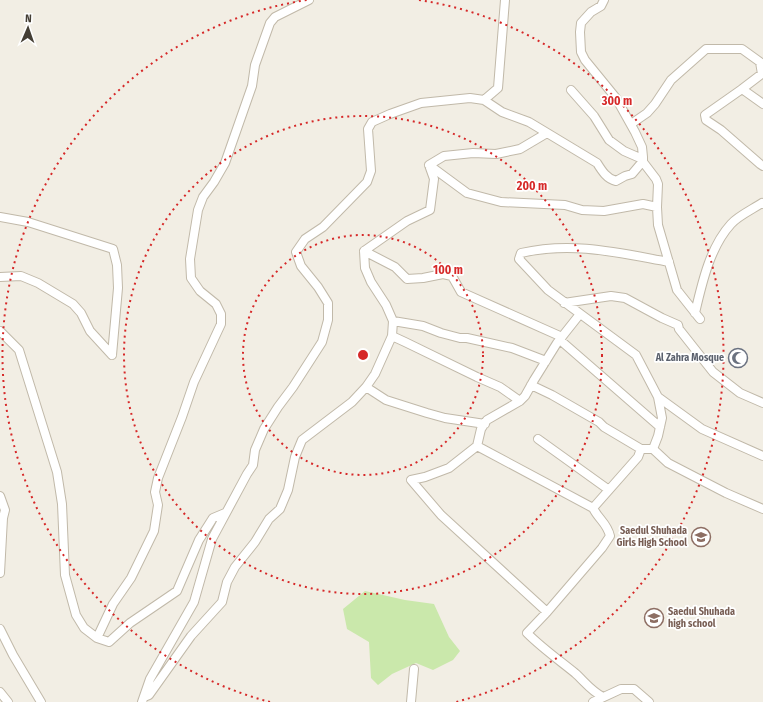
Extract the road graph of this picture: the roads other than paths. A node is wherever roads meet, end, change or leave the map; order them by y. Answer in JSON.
{"nodes":[{"id":1,"x":309,"y":0,"type":"edge"},
{"id":2,"x":505,"y":0,"type":"edge"},
{"id":3,"x":604,"y":0,"type":"edge"},
{"id":4,"x":763,"y":74,"type":"edge"},
{"id":5,"x":570,"y":90,"type":"dead end"},
{"id":6,"x":742,"y":90,"type":"junction"},
{"id":7,"x":484,"y":100,"type":"junction"},
{"id":8,"x":763,"y":104,"type":"edge"},
{"id":9,"x":631,"y":124,"type":"junction"},
{"id":10,"x":547,"y":133,"type":"junction"},
{"id":11,"x":643,"y":161,"type":"junction"},
{"id":12,"x":429,"y":165,"type":"junction"},
{"id":13,"x":763,"y":166,"type":"edge"},
{"id":14,"x":763,"y":204,"type":"edge"},
{"id":15,"x":657,"y":207,"type":"junction"},
{"id":16,"x":0,"y":217,"type":"edge"},
{"id":17,"x":364,"y":251,"type":"junction"},
{"id":18,"x":669,"y":262,"type":"junction"},
{"id":19,"x":0,"y":277,"type":"edge"},
{"id":20,"x":564,"y":303,"type":"junction"},
{"id":21,"x":580,"y":314,"type":"junction"},
{"id":22,"x":393,"y":321,"type":"junction"},
{"id":23,"x":0,"y":331,"type":"edge"},
{"id":24,"x":392,"y":336,"type":"junction"},
{"id":25,"x":561,"y":338,"type":"junction"},
{"id":26,"x":546,"y":361,"type":"junction"},
{"id":27,"x":531,"y":384,"type":"junction"},
{"id":28,"x":366,"y":387,"type":"junction"},
{"id":29,"x":658,"y":396,"type":"junction"},
{"id":30,"x":520,"y":401,"type":"junction"},
{"id":31,"x":763,"y":403,"type":"edge"},
{"id":32,"x":485,"y":424,"type":"junction"},
{"id":33,"x":660,"y":427,"type":"junction"},
{"id":34,"x":538,"y":439,"type":"dead end"},
{"id":35,"x":477,"y":446,"type":"junction"},
{"id":36,"x":641,"y":449,"type":"junction"},
{"id":37,"x":653,"y":450,"type":"junction"},
{"id":38,"x":763,"y":456,"type":"edge"},
{"id":39,"x":609,"y":490,"type":"junction"},
{"id":40,"x":0,"y":496,"type":"edge"},
{"id":41,"x":593,"y":508,"type":"junction"},
{"id":42,"x":763,"y":509,"type":"edge"},
{"id":43,"x":225,"y":513,"type":"junction"},
{"id":44,"x":0,"y":573,"type":"edge"},
{"id":45,"x":547,"y":612,"type":"junction"},
{"id":46,"x":0,"y":629,"type":"edge"},
{"id":47,"x":97,"y":638,"type":"junction"},
{"id":48,"x":414,"y":668,"type":"dead end"},
{"id":49,"x":603,"y":697,"type":"junction"},
{"id":50,"x":143,"y":699,"type":"edge"},
{"id":51,"x":41,"y":702,"type":"edge"},
{"id":52,"x":411,"y":702,"type":"edge"},
{"id":53,"x":593,"y":702,"type":"edge"},
{"id":54,"x":649,"y":702,"type":"edge"}],
"edges":[{"from":1,"to":47,"type":"street"},
{"from":2,"to":7,"type":"street"},
{"from":3,"to":9,"type":"street"},
{"from":4,"to":6,"type":"street"},
{"from":4,"to":9,"type":"street"},
{"from":5,"to":11,"type":"street"},
{"from":6,"to":8,"type":"street"},
{"from":6,"to":13,"type":"street"},
{"from":7,"to":10,"type":"street"},
{"from":7,"to":43,"type":"street"},
{"from":9,"to":11,"type":"street"},
{"from":10,"to":11,"type":"street"},
{"from":10,"to":12,"type":"street"},
{"from":11,"to":15,"type":"street"},
{"from":12,"to":15,"type":"street"},
{"from":12,"to":17,"type":"street"},
{"from":14,"to":18,"type":"street"},
{"from":15,"to":18,"type":"street"},
{"from":16,"to":19,"type":"street"},
{"from":17,"to":22,"type":"street"},
{"from":17,"to":25,"type":"street"},
{"from":18,"to":20,"type":"street"},
{"from":20,"to":21,"type":"street"},
{"from":20,"to":31,"type":"street"},
{"from":21,"to":25,"type":"street"},
{"from":21,"to":29,"type":"street"},
{"from":22,"to":24,"type":"street"},
{"from":22,"to":26,"type":"street"},
{"from":23,"to":47,"type":"street"},
{"from":24,"to":28,"type":"street"},
{"from":24,"to":30,"type":"street"},
{"from":25,"to":26,"type":"street"},
{"from":25,"to":33,"type":"street"},
{"from":26,"to":27,"type":"street"},
{"from":27,"to":30,"type":"street"},
{"from":27,"to":36,"type":"street"},
{"from":28,"to":32,"type":"street"},
{"from":28,"to":50,"type":"street"},
{"from":29,"to":33,"type":"street"},
{"from":29,"to":38,"type":"street"},
{"from":30,"to":32,"type":"street"},
{"from":32,"to":35,"type":"street"},
{"from":33,"to":37,"type":"street"},
{"from":34,"to":39,"type":"street"},
{"from":35,"to":41,"type":"street"},
{"from":35,"to":45,"type":"street"},
{"from":36,"to":37,"type":"street"},
{"from":36,"to":39,"type":"street"},
{"from":37,"to":42,"type":"street"},
{"from":39,"to":41,"type":"street"},
{"from":40,"to":44,"type":"street"},
{"from":41,"to":45,"type":"street"},
{"from":43,"to":47,"type":"street"},
{"from":43,"to":50,"type":"street"},
{"from":45,"to":49,"type":"street"},
{"from":46,"to":51,"type":"street"},
{"from":48,"to":52,"type":"street"},
{"from":49,"to":53,"type":"street"},
{"from":49,"to":54,"type":"street"}]}
